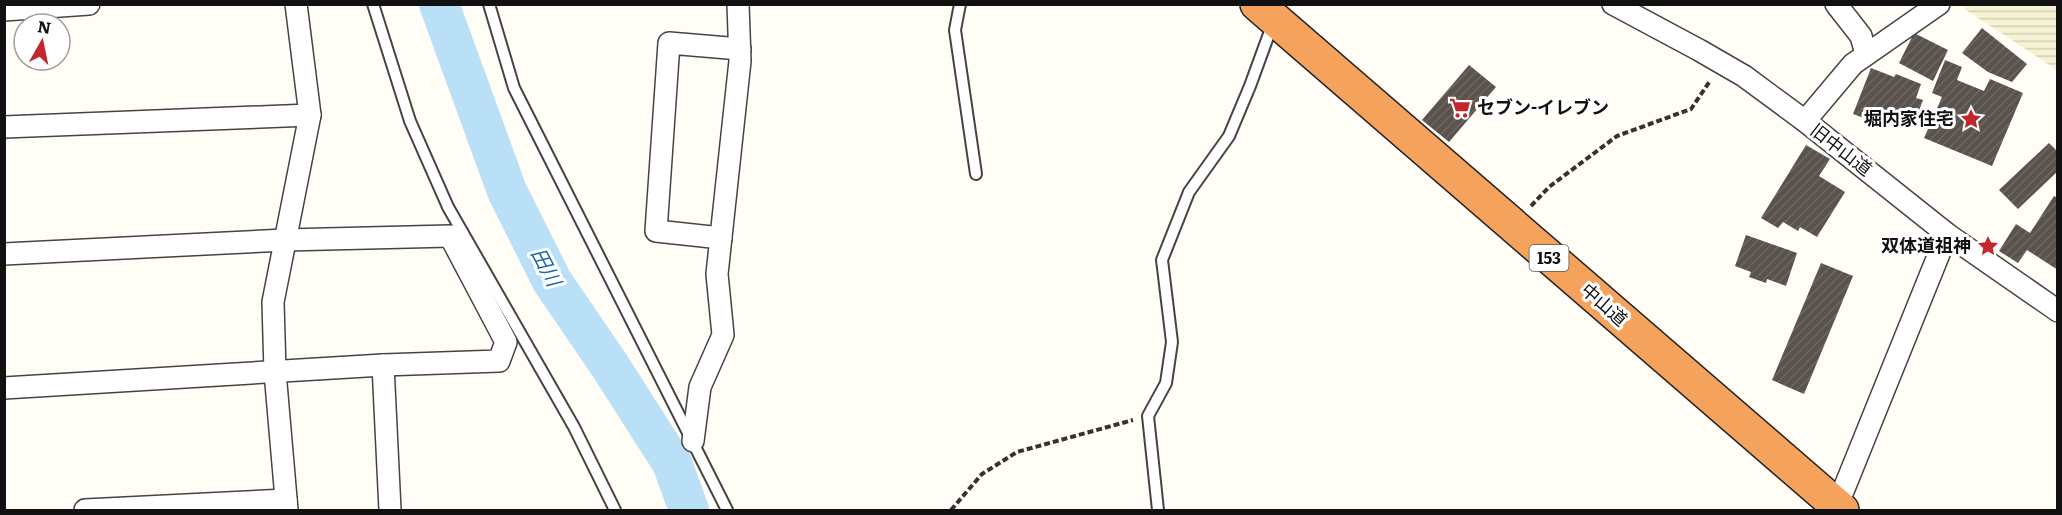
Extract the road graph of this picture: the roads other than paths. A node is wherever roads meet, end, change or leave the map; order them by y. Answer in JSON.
{"nodes":[{"id":1,"x":89,"y":4,"type":"edge"},
{"id":2,"x":296,"y":4,"type":"edge"},
{"id":3,"x":373,"y":4,"type":"edge"},
{"id":4,"x":489,"y":4,"type":"edge"},
{"id":5,"x":738,"y":4,"type":"edge"},
{"id":6,"x":960,"y":4,"type":"edge"},
{"id":7,"x":1613,"y":4,"type":"edge"},
{"id":8,"x":1836,"y":4,"type":"edge"},
{"id":9,"x":1939,"y":4,"type":"edge"},
{"id":10,"x":4,"y":10,"type":"edge"},
{"id":11,"x":1265,"y":12,"type":"edge"},
{"id":12,"x":740,"y":49,"type":"junction"},
{"id":13,"x":1866,"y":54,"type":"junction"},
{"id":14,"x":310,"y":115,"type":"junction"},
{"id":15,"x":1804,"y":121,"type":"junction"},
{"id":16,"x":4,"y":127,"type":"edge"},
{"id":17,"x":976,"y":174,"type":"dead end"},
{"id":18,"x":1947,"y":234,"type":"junction"},
{"id":19,"x":721,"y":238,"type":"junction"},
{"id":20,"x":285,"y":240,"type":"junction"},
{"id":21,"x":4,"y":254,"type":"edge"},
{"id":22,"x":2058,"y":311,"type":"edge"},
{"id":23,"x":383,"y":365,"type":"junction"},
{"id":24,"x":275,"y":372,"type":"junction"},
{"id":25,"x":4,"y":388,"type":"edge"},
{"id":26,"x":693,"y":441,"type":"junction"},
{"id":27,"x":286,"y":505,"type":"edge"},
{"id":28,"x":1839,"y":508,"type":"edge"},
{"id":29,"x":85,"y":510,"type":"edge"},
{"id":30,"x":390,"y":510,"type":"edge"},
{"id":31,"x":615,"y":510,"type":"edge"},
{"id":32,"x":727,"y":510,"type":"edge"},
{"id":33,"x":1158,"y":510,"type":"edge"}],
"edges":[{"from":1,"to":10,"type":"street"},
{"from":2,"to":14,"type":"street"},
{"from":3,"to":31,"type":"lane"},
{"from":4,"to":26,"type":"lane"},
{"from":5,"to":12,"type":"street"},
{"from":6,"to":17,"type":"lane"},
{"from":7,"to":15,"type":"street","name":"旧中山道"},
{"from":8,"to":13,"type":"street"},
{"from":9,"to":13,"type":"street"},
{"from":11,"to":28,"type":"highway","name":"中山道","number":"153"},
{"from":11,"to":33,"type":"lane"},
{"from":12,"to":19,"type":"street"},
{"from":12,"to":19,"type":"street"},
{"from":13,"to":15,"type":"street"},
{"from":14,"to":16,"type":"street"},
{"from":14,"to":20,"type":"street"},
{"from":15,"to":18,"type":"street","name":"旧中山道"},
{"from":18,"to":22,"type":"street","name":"旧中山道"},
{"from":18,"to":28,"type":"street"},
{"from":19,"to":26,"type":"street"},
{"from":20,"to":21,"type":"street"},
{"from":20,"to":23,"type":"street"},
{"from":20,"to":24,"type":"street"},
{"from":23,"to":24,"type":"street"},
{"from":23,"to":30,"type":"street"},
{"from":24,"to":25,"type":"street"},
{"from":24,"to":27,"type":"street"},
{"from":26,"to":32,"type":"lane"},
{"from":27,"to":29,"type":"street"}]}
